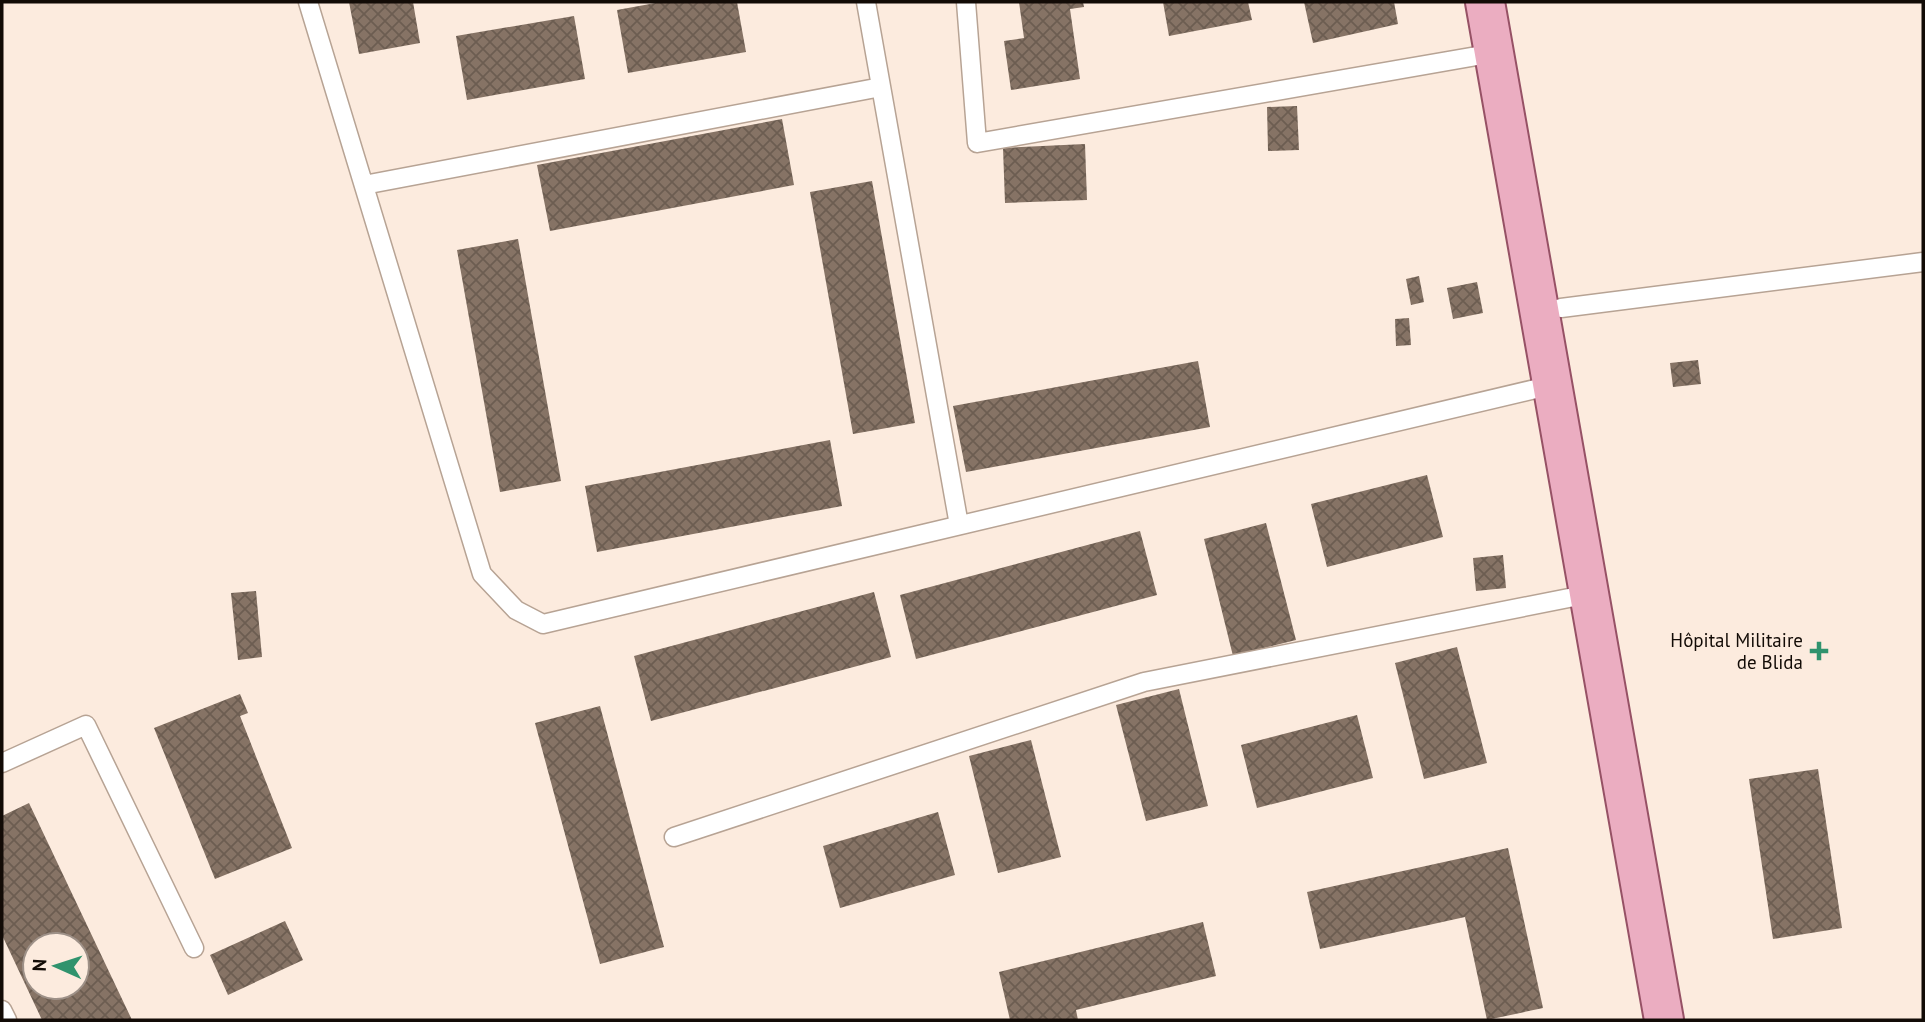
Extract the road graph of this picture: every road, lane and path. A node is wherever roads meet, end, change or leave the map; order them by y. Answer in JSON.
{"nodes":[{"id":1,"x":308,"y":2,"type":"edge"},
{"id":2,"x":866,"y":2,"type":"edge"},
{"id":3,"x":966,"y":2,"type":"edge"},
{"id":4,"x":1485,"y":2,"type":"edge"},
{"id":5,"x":1508,"y":2,"type":"edge"},
{"id":6,"x":1494,"y":53,"type":"junction"},
{"id":7,"x":881,"y":87,"type":"junction"},
{"id":8,"x":364,"y":185,"type":"junction"},
{"id":9,"x":1923,"y":262,"type":"edge"},
{"id":10,"x":1561,"y":308,"type":"junction"},
{"id":11,"x":1552,"y":384,"type":"junction"},
{"id":12,"x":959,"y":525,"type":"junction"},
{"id":13,"x":1589,"y":594,"type":"junction"},
{"id":14,"x":2,"y":763,"type":"edge"},
{"id":15,"x":674,"y":837,"type":"dead end"},
{"id":16,"x":194,"y":948,"type":"dead end"},
{"id":17,"x":2,"y":1010,"type":"edge"},
{"id":18,"x":6,"y":1020,"type":"edge"},
{"id":19,"x":1664,"y":1020,"type":"edge"},
{"id":20,"x":1685,"y":1020,"type":"edge"}],
"edges":[{"from":1,"to":8,"type":"lane"},
{"from":2,"to":7,"type":"lane"},
{"from":3,"to":6,"type":"lane"},
{"from":4,"to":6,"type":"main road"},
{"from":5,"to":10,"type":"main road"},
{"from":6,"to":11,"type":"main road"},
{"from":7,"to":8,"type":"lane"},
{"from":7,"to":12,"type":"lane"},
{"from":8,"to":12,"type":"lane"},
{"from":9,"to":10,"type":"lane"},
{"from":10,"to":20,"type":"main road"},
{"from":11,"to":12,"type":"lane"},
{"from":11,"to":13,"type":"main road"},
{"from":13,"to":15,"type":"lane"},
{"from":13,"to":19,"type":"main road"},
{"from":14,"to":16,"type":"lane"},
{"from":17,"to":18,"type":"lane"}]}
